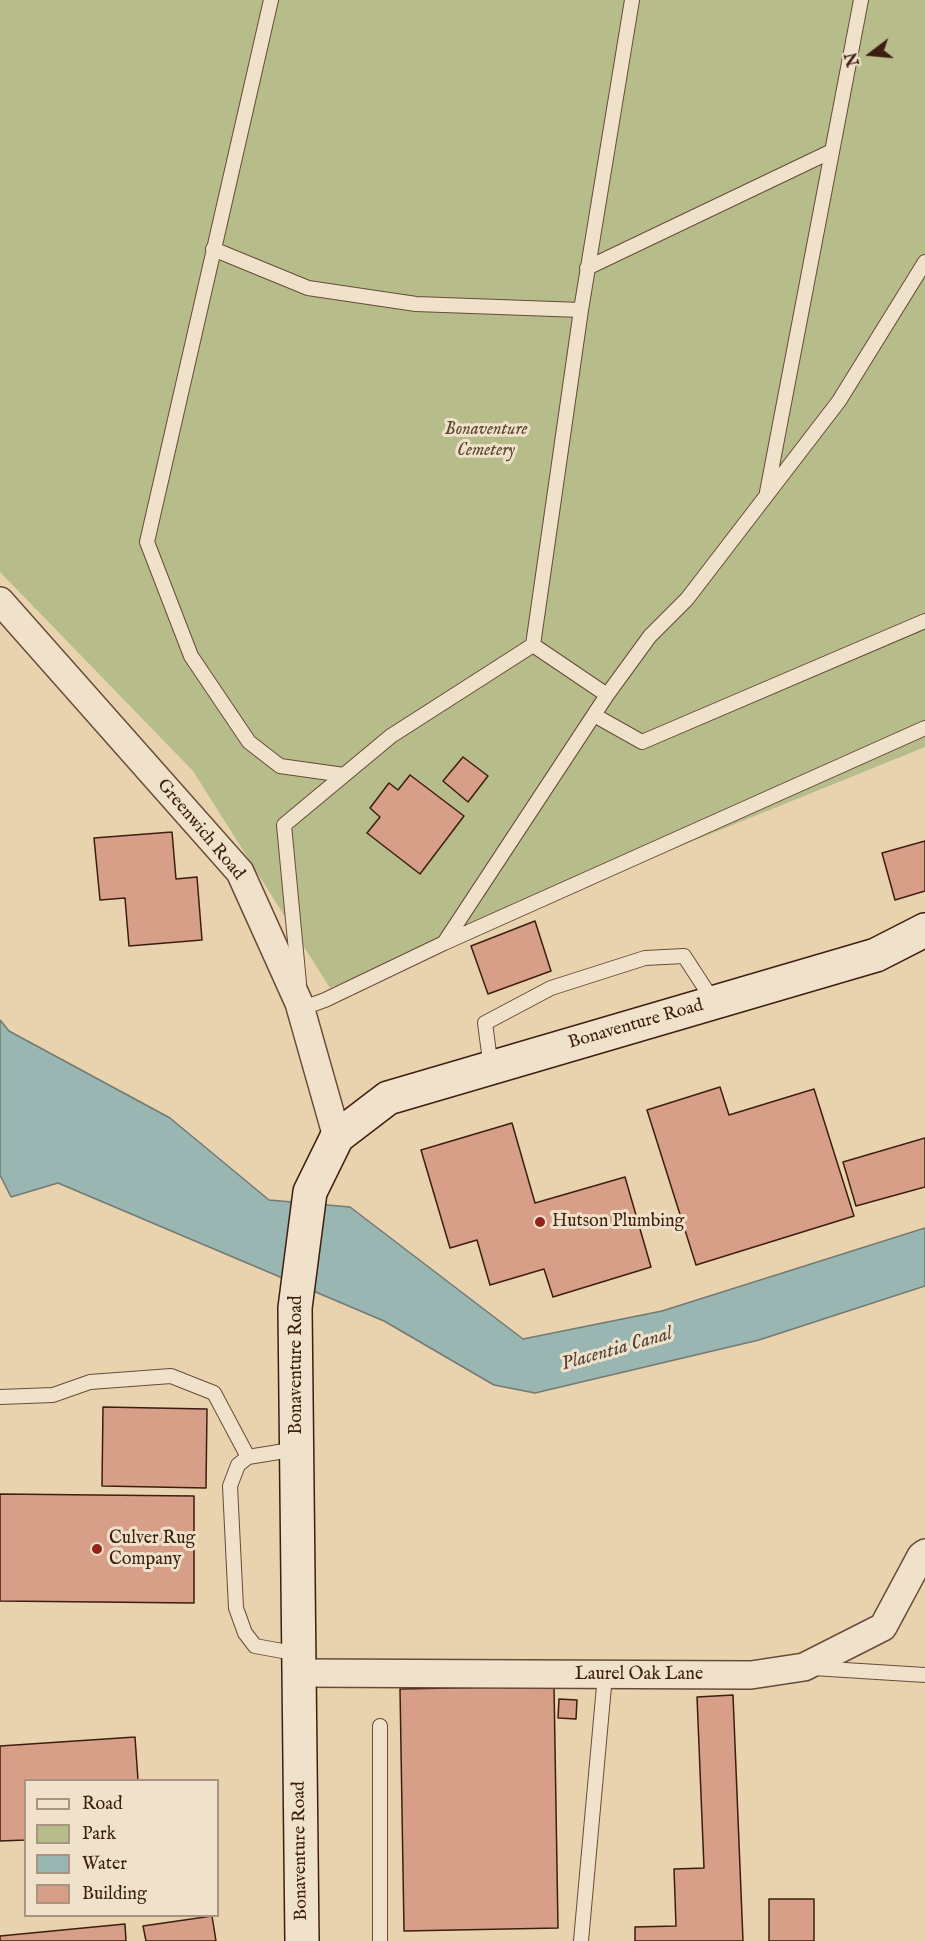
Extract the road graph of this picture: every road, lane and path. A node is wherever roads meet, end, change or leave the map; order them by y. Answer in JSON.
{"nodes":[{"id":1,"x":271,"y":0,"type":"edge"},
{"id":2,"x":632,"y":0,"type":"edge"},
{"id":3,"x":861,"y":0,"type":"edge"},
{"id":4,"x":832,"y":151,"type":"junction"},
{"id":5,"x":213,"y":249,"type":"junction"},
{"id":6,"x":925,"y":262,"type":"edge"},
{"id":7,"x":587,"y":268,"type":"junction"},
{"id":8,"x":580,"y":310,"type":"junction"},
{"id":9,"x":767,"y":495,"type":"junction"},
{"id":10,"x":0,"y":601,"type":"edge"},
{"id":11,"x":925,"y":621,"type":"edge"},
{"id":12,"x":533,"y":645,"type":"junction"},
{"id":13,"x":607,"y":695,"type":"junction"},
{"id":14,"x":594,"y":715,"type":"junction"},
{"id":15,"x":925,"y":728,"type":"edge"},
{"id":16,"x":344,"y":775,"type":"junction"},
{"id":17,"x":925,"y":930,"type":"edge"},
{"id":18,"x":444,"y":943,"type":"junction"},
{"id":19,"x":715,"y":1002,"type":"junction"},
{"id":20,"x":300,"y":1006,"type":"junction"},
{"id":21,"x":491,"y":1068,"type":"junction"},
{"id":22,"x":337,"y":1137,"type":"junction"},
{"id":23,"x":0,"y":1397,"type":"edge"},
{"id":24,"x":297,"y":1449,"type":"junction"},
{"id":25,"x":248,"y":1457,"type":"junction"},
{"id":26,"x":925,"y":1553,"type":"edge"},
{"id":27,"x":299,"y":1664,"type":"junction"},
{"id":28,"x":804,"y":1667,"type":"junction"},
{"id":29,"x":605,"y":1675,"type":"junction"},
{"id":30,"x":925,"y":1675,"type":"edge"},
{"id":31,"x":380,"y":1726,"type":"dead end"},
{"id":32,"x":302,"y":1941,"type":"edge"},
{"id":33,"x":380,"y":1941,"type":"edge"},
{"id":34,"x":580,"y":1941,"type":"edge"}],
"edges":[{"from":1,"to":5,"type":"lane"},
{"from":2,"to":7,"type":"lane"},
{"from":3,"to":4,"type":"lane"},
{"from":4,"to":7,"type":"lane"},
{"from":4,"to":9,"type":"lane"},
{"from":5,"to":8,"type":"lane"},
{"from":5,"to":16,"type":"lane"},
{"from":6,"to":9,"type":"lane"},
{"from":7,"to":8,"type":"lane"},
{"from":8,"to":12,"type":"lane"},
{"from":9,"to":13,"type":"lane"},
{"from":10,"to":20,"type":"street","name":"Greenwich Road"},
{"from":11,"to":14,"type":"lane"},
{"from":12,"to":13,"type":"lane"},
{"from":12,"to":16,"type":"lane"},
{"from":13,"to":14,"type":"lane"},
{"from":14,"to":18,"type":"lane"},
{"from":15,"to":18,"type":"lane"},
{"from":16,"to":20,"type":"lane"},
{"from":17,"to":19,"type":"street","name":"Bonaventure Road"},
{"from":18,"to":20,"type":"lane"},
{"from":19,"to":21,"type":"street","name":"Bonaventure Road"},
{"from":19,"to":21,"type":"lane"},
{"from":20,"to":22,"type":"street","name":"Greenwich Road"},
{"from":21,"to":22,"type":"street","name":"Bonaventure Road"},
{"from":22,"to":24,"type":"street","name":"Bonaventure Road"},
{"from":23,"to":25,"type":"lane"},
{"from":24,"to":25,"type":"lane"},
{"from":24,"to":27,"type":"street","name":"Bonaventure Road"},
{"from":25,"to":27,"type":"lane"},
{"from":26,"to":28,"type":"street","name":"Laurel Oak Lane"},
{"from":27,"to":29,"type":"street","name":"Laurel Oak Lane"},
{"from":27,"to":32,"type":"street","name":"Bonaventure Road"},
{"from":28,"to":29,"type":"street","name":"Laurel Oak Lane"},
{"from":28,"to":30,"type":"lane"},
{"from":29,"to":34,"type":"lane"},
{"from":31,"to":33,"type":"lane"}]}
